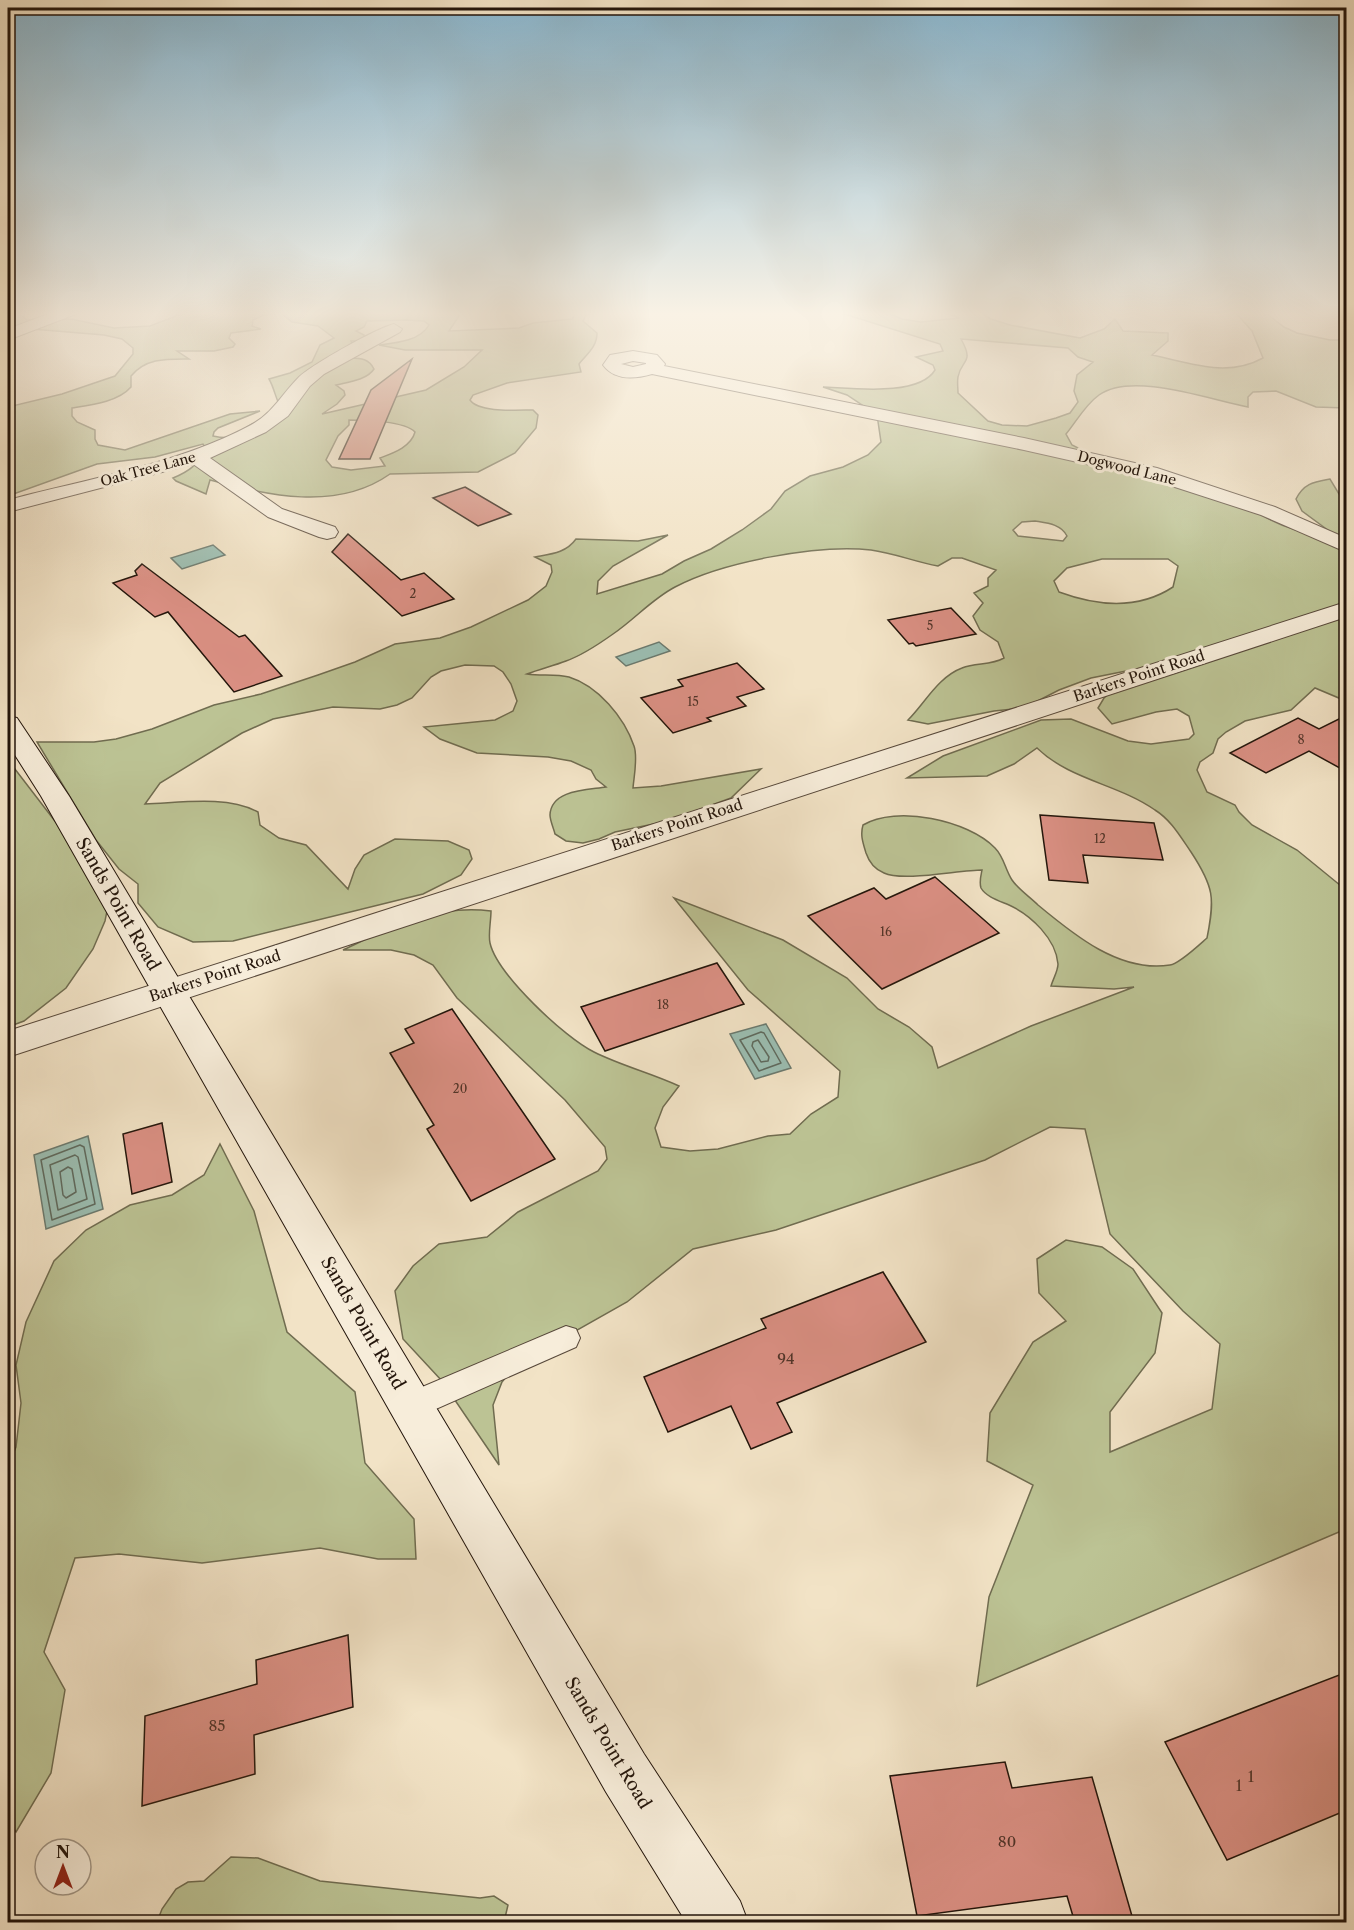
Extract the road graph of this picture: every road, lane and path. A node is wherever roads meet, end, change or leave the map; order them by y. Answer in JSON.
{"nodes":[{"id":1,"x":289,"y":401,"type":"edge"},
{"id":2,"x":811,"y":401,"type":"edge"},
{"id":3,"x":196,"y":457,"type":"junction"},
{"id":4,"x":8,"y":506,"type":"edge"},
{"id":5,"x":327,"y":532,"type":"dead end"},
{"id":6,"x":1347,"y":546,"type":"edge"},
{"id":7,"x":1347,"y":609,"type":"edge"},
{"id":8,"x":8,"y":724,"type":"edge"},
{"id":9,"x":169,"y":992,"type":"junction"},
{"id":10,"x":8,"y":1044,"type":"edge"},
{"id":11,"x":566,"y":1338,"type":"dead end"},
{"id":12,"x":411,"y":1406,"type":"junction"},
{"id":13,"x":719,"y":1923,"type":"edge"}],
"edges":[{"from":1,"to":3,"type":"street","name":"Oak Tree Lane"},
{"from":2,"to":6,"type":"street","name":"Dogwood Lane"},
{"from":3,"to":4,"type":"street","name":"Oak Tree Lane"},
{"from":3,"to":5,"type":"street"},
{"from":7,"to":9,"type":"street","name":"Barkers Point Road"},
{"from":8,"to":9,"type":"street","name":"Sands Point Road"},
{"from":9,"to":10,"type":"street","name":"Barkers Point Road"},
{"from":9,"to":12,"type":"street","name":"Sands Point Road"},
{"from":11,"to":12,"type":"lane"},
{"from":12,"to":13,"type":"street","name":"Sands Point Road"}]}
